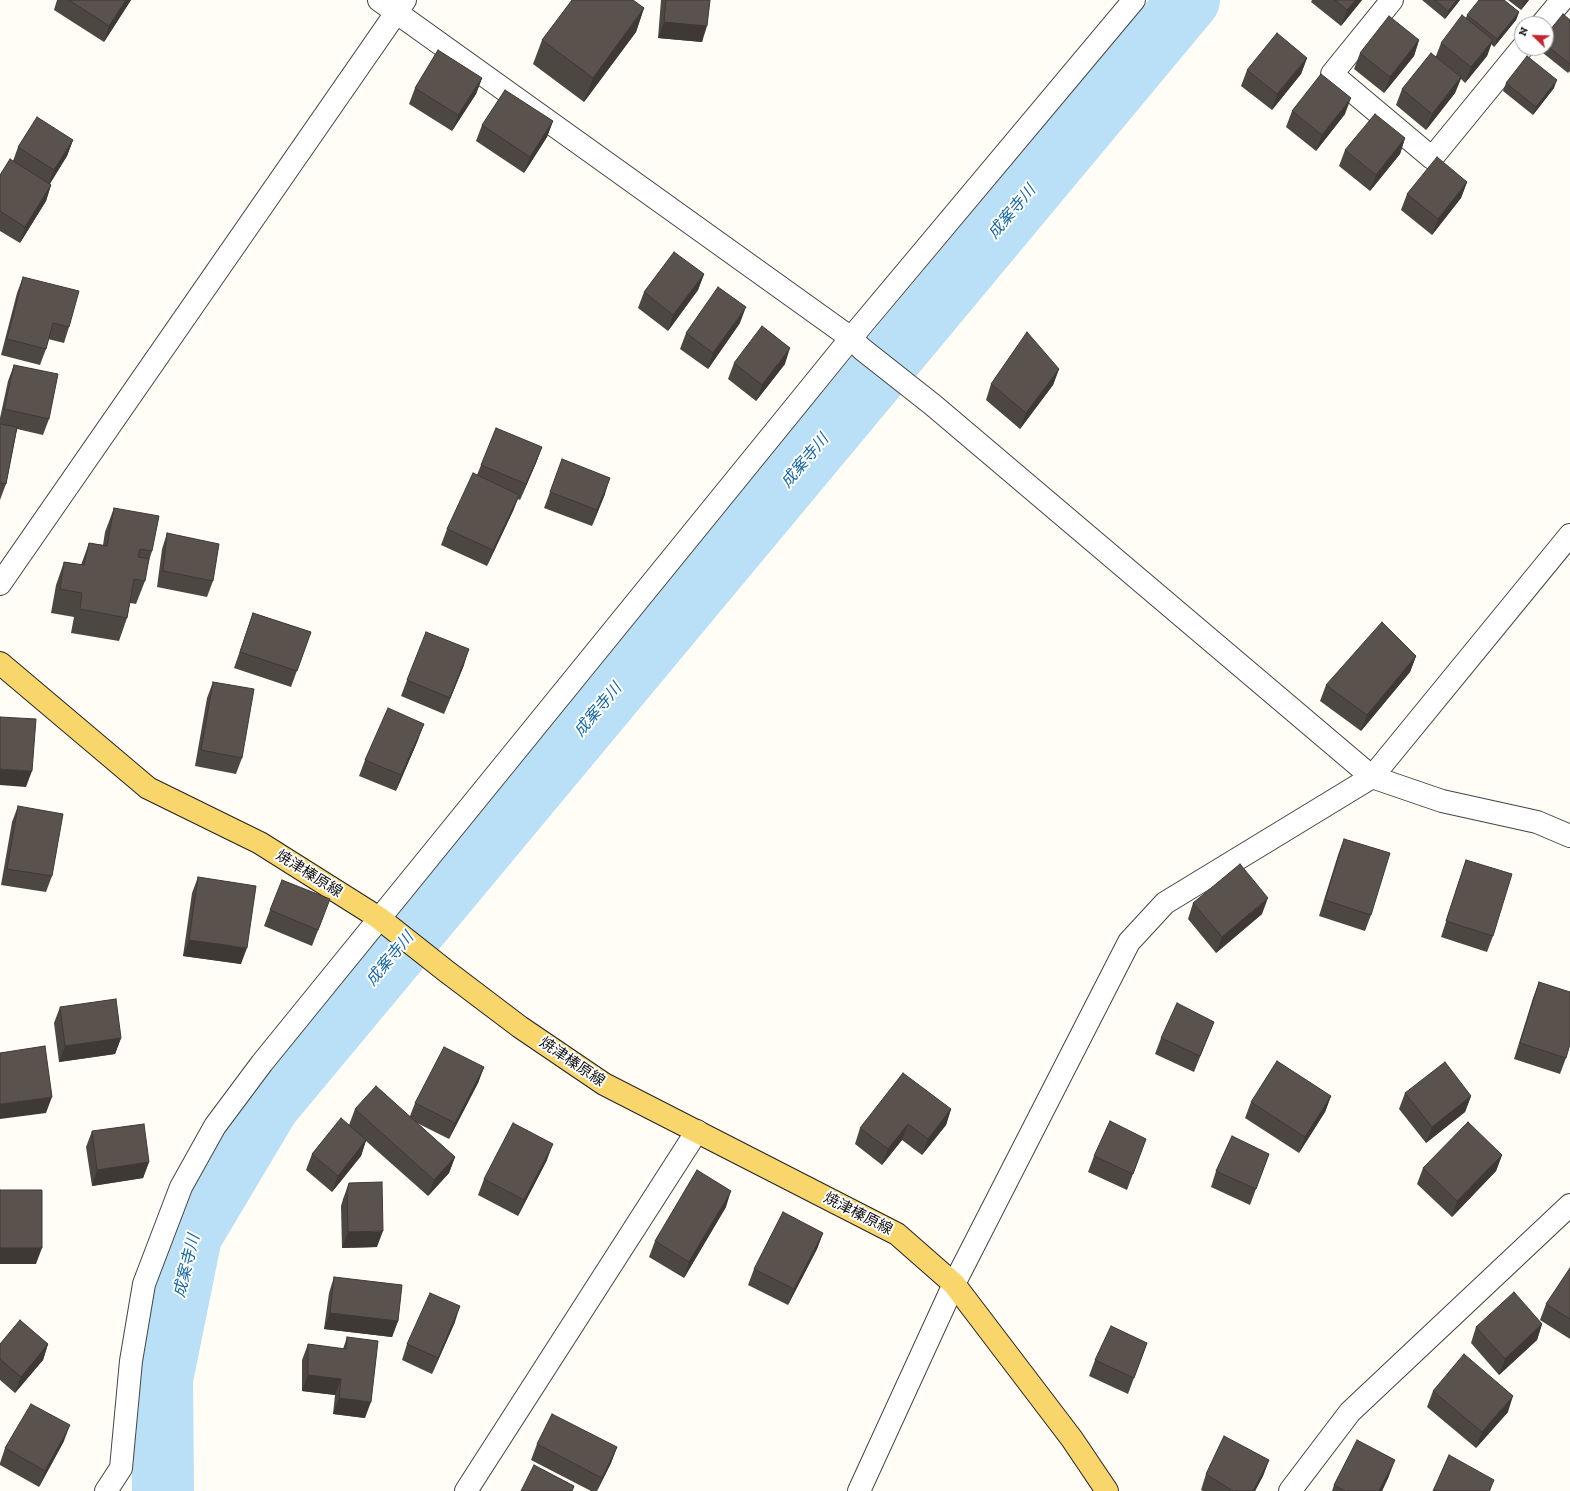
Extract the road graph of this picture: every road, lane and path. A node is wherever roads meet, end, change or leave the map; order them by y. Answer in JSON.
{"nodes":[{"id":1,"x":1134,"y":0,"type":"edge"},
{"id":2,"x":1392,"y":0,"type":"edge"},
{"id":3,"x":1562,"y":0,"type":"edge"},
{"id":4,"x":394,"y":4,"type":"edge"},
{"id":5,"x":1549,"y":16,"type":"edge"},
{"id":6,"x":1515,"y":56,"type":"edge"},
{"id":7,"x":856,"y":343,"type":"junction"},
{"id":8,"x":1570,"y":535,"type":"edge"},
{"id":9,"x":0,"y":584,"type":"edge"},
{"id":10,"x":0,"y":663,"type":"edge"},
{"id":11,"x":1372,"y":776,"type":"junction"},
{"id":12,"x":1570,"y":836,"type":"edge"},
{"id":13,"x":383,"y":920,"type":"junction"},
{"id":14,"x":697,"y":1131,"type":"junction"},
{"id":15,"x":1570,"y":1205,"type":"edge"},
{"id":16,"x":954,"y":1284,"type":"junction"},
{"id":17,"x":106,"y":1491,"type":"edge"},
{"id":18,"x":466,"y":1491,"type":"edge"},
{"id":19,"x":859,"y":1491,"type":"edge"},
{"id":20,"x":1107,"y":1491,"type":"edge"},
{"id":21,"x":1290,"y":1491,"type":"edge"}],
"edges":[{"from":1,"to":7,"type":"street"},
{"from":2,"to":6,"type":"street"},
{"from":3,"to":5,"type":"street"},
{"from":4,"to":7,"type":"street"},
{"from":4,"to":9,"type":"street"},
{"from":7,"to":11,"type":"street"},
{"from":7,"to":13,"type":"street"},
{"from":8,"to":11,"type":"street"},
{"from":10,"to":13,"type":"main road","name":"焼津榛原線"},
{"from":11,"to":12,"type":"street"},
{"from":11,"to":16,"type":"street"},
{"from":13,"to":14,"type":"main road","name":"焼津榛原線"},
{"from":13,"to":17,"type":"street"},
{"from":14,"to":16,"type":"main road","name":"焼津榛原線"},
{"from":14,"to":18,"type":"street"},
{"from":15,"to":21,"type":"street"},
{"from":16,"to":19,"type":"street"},
{"from":16,"to":20,"type":"main road","name":"焼津榛原線"}]}
